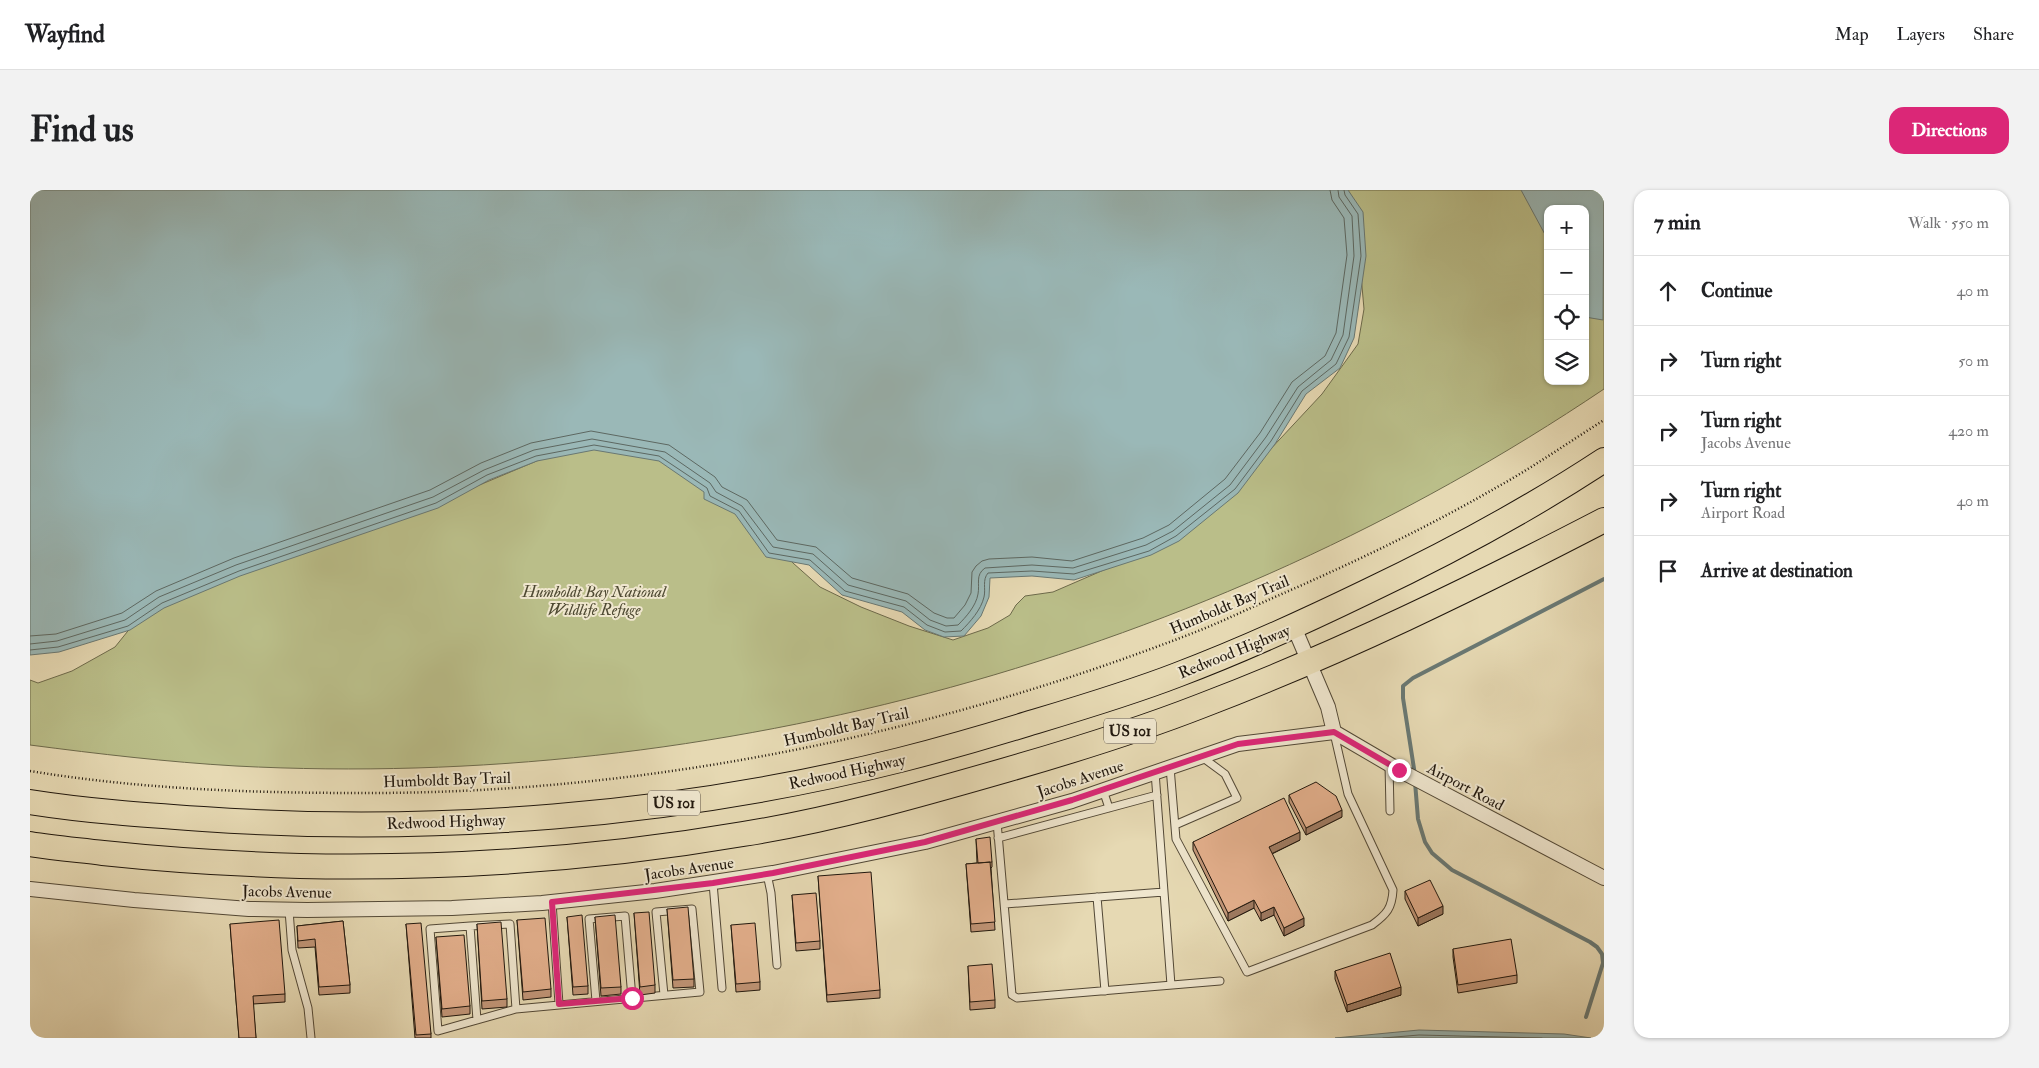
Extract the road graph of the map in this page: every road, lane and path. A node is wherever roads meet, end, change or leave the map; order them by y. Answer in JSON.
{"nodes":[{"id":1,"x":1604,"y":420,"type":"edge"},
{"id":2,"x":1604,"y":460,"type":"edge"},
{"id":3,"x":1604,"y":520,"type":"edge"},
{"id":4,"x":1294,"y":627,"type":"junction"},
{"id":5,"x":1309,"y":662,"type":"junction"},
{"id":6,"x":1334,"y":732,"type":"junction"},
{"id":7,"x":1201,"y":757,"type":"junction"},
{"id":8,"x":1170,"y":767,"type":"junction"},
{"id":9,"x":1394,"y":767,"type":"junction"},
{"id":10,"x":30,"y":771,"type":"edge"},
{"id":11,"x":1155,"y":772,"type":"junction"},
{"id":12,"x":1103,"y":790,"type":"junction"},
{"id":13,"x":1157,"y":795,"type":"junction"},
{"id":14,"x":30,"y":802,"type":"edge"},
{"id":15,"x":1054,"y":806,"type":"junction"},
{"id":16,"x":1109,"y":808,"type":"junction"},
{"id":17,"x":1390,"y":812,"type":"dead end"},
{"id":18,"x":997,"y":822,"type":"junction"},
{"id":19,"x":1058,"y":822,"type":"junction"},
{"id":20,"x":1175,"y":825,"type":"junction"},
{"id":21,"x":998,"y":838,"type":"junction"},
{"id":22,"x":30,"y":844,"type":"edge"},
{"id":23,"x":767,"y":874,"type":"junction"},
{"id":24,"x":1604,"y":878,"type":"edge"},
{"id":25,"x":713,"y":883,"type":"junction"},
{"id":26,"x":30,"y":889,"type":"edge"},
{"id":27,"x":1164,"y":892,"type":"junction"},
{"id":28,"x":1098,"y":897,"type":"junction"},
{"id":29,"x":552,"y":902,"type":"junction"},
{"id":30,"x":1005,"y":904,"type":"junction"},
{"id":31,"x":289,"y":910,"type":"junction"},
{"id":32,"x":470,"y":926,"type":"junction"},
{"id":33,"x":777,"y":965,"type":"dead end"},
{"id":34,"x":1220,"y":981,"type":"dead end"},
{"id":35,"x":1171,"y":985,"type":"junction"},
{"id":36,"x":722,"y":988,"type":"dead end"},
{"id":37,"x":1106,"y":991,"type":"junction"},
{"id":38,"x":664,"y":995,"type":"junction"},
{"id":39,"x":632,"y":998,"type":"junction"},
{"id":40,"x":596,"y":1001,"type":"junction"},
{"id":41,"x":559,"y":1004,"type":"junction"},
{"id":42,"x":516,"y":1009,"type":"junction"},
{"id":43,"x":477,"y":1020,"type":"junction"},
{"id":44,"x":311,"y":1038,"type":"edge"}],
"edges":[{"from":1,"to":10,"type":"path","name":"Humboldt Bay Trail"},
{"from":2,"to":4,"type":"highway","name":"Redwood Highway","number":"US 101"},
{"from":3,"to":5,"type":"highway","number":"US 101"},
{"from":4,"to":5,"type":"street"},
{"from":4,"to":14,"type":"highway","name":"Redwood Highway","number":"US 101"},
{"from":5,"to":6,"type":"street"},
{"from":5,"to":22,"type":"highway","number":"US 101"},
{"from":6,"to":7,"type":"street","name":"Jacobs Avenue"},
{"from":6,"to":9,"type":"street","name":"Airport Road"},
{"from":6,"to":20,"type":"lane"},
{"from":7,"to":8,"type":"street","name":"Jacobs Avenue"},
{"from":7,"to":20,"type":"lane"},
{"from":8,"to":11,"type":"street","name":"Jacobs Avenue"},
{"from":8,"to":20,"type":"lane"},
{"from":9,"to":17,"type":"lane"},
{"from":9,"to":24,"type":"street","name":"Airport Road"},
{"from":11,"to":12,"type":"street","name":"Jacobs Avenue"},
{"from":11,"to":13,"type":"lane"},
{"from":12,"to":15,"type":"street","name":"Jacobs Avenue"},
{"from":12,"to":16,"type":"lane"},
{"from":13,"to":16,"type":"lane"},
{"from":13,"to":27,"type":"lane"},
{"from":15,"to":18,"type":"street","name":"Jacobs Avenue"},
{"from":15,"to":19,"type":"lane"},
{"from":16,"to":19,"type":"lane"},
{"from":18,"to":21,"type":"lane"},
{"from":18,"to":23,"type":"street","name":"Jacobs Avenue"},
{"from":19,"to":21,"type":"lane"},
{"from":21,"to":30,"type":"lane"},
{"from":23,"to":25,"type":"street","name":"Jacobs Avenue"},
{"from":23,"to":33,"type":"lane"},
{"from":25,"to":29,"type":"street","name":"Jacobs Avenue"},
{"from":25,"to":36,"type":"lane"},
{"from":26,"to":31,"type":"street","name":"Jacobs Avenue"},
{"from":27,"to":28,"type":"lane"},
{"from":27,"to":35,"type":"lane"},
{"from":28,"to":30,"type":"lane"},
{"from":28,"to":37,"type":"lane"},
{"from":29,"to":31,"type":"street","name":"Jacobs Avenue"},
{"from":29,"to":41,"type":"lane"},
{"from":30,"to":37,"type":"lane"},
{"from":31,"to":44,"type":"lane"},
{"from":32,"to":42,"type":"lane"},
{"from":32,"to":43,"type":"lane"},
{"from":32,"to":43,"type":"lane"},
{"from":34,"to":35,"type":"lane"},
{"from":35,"to":37,"type":"lane"},
{"from":38,"to":38,"type":"lane"},
{"from":38,"to":39,"type":"lane"},
{"from":39,"to":40,"type":"lane"},
{"from":39,"to":40,"type":"lane"},
{"from":40,"to":41,"type":"lane"},
{"from":41,"to":42,"type":"lane"},
{"from":42,"to":43,"type":"lane"}]}
